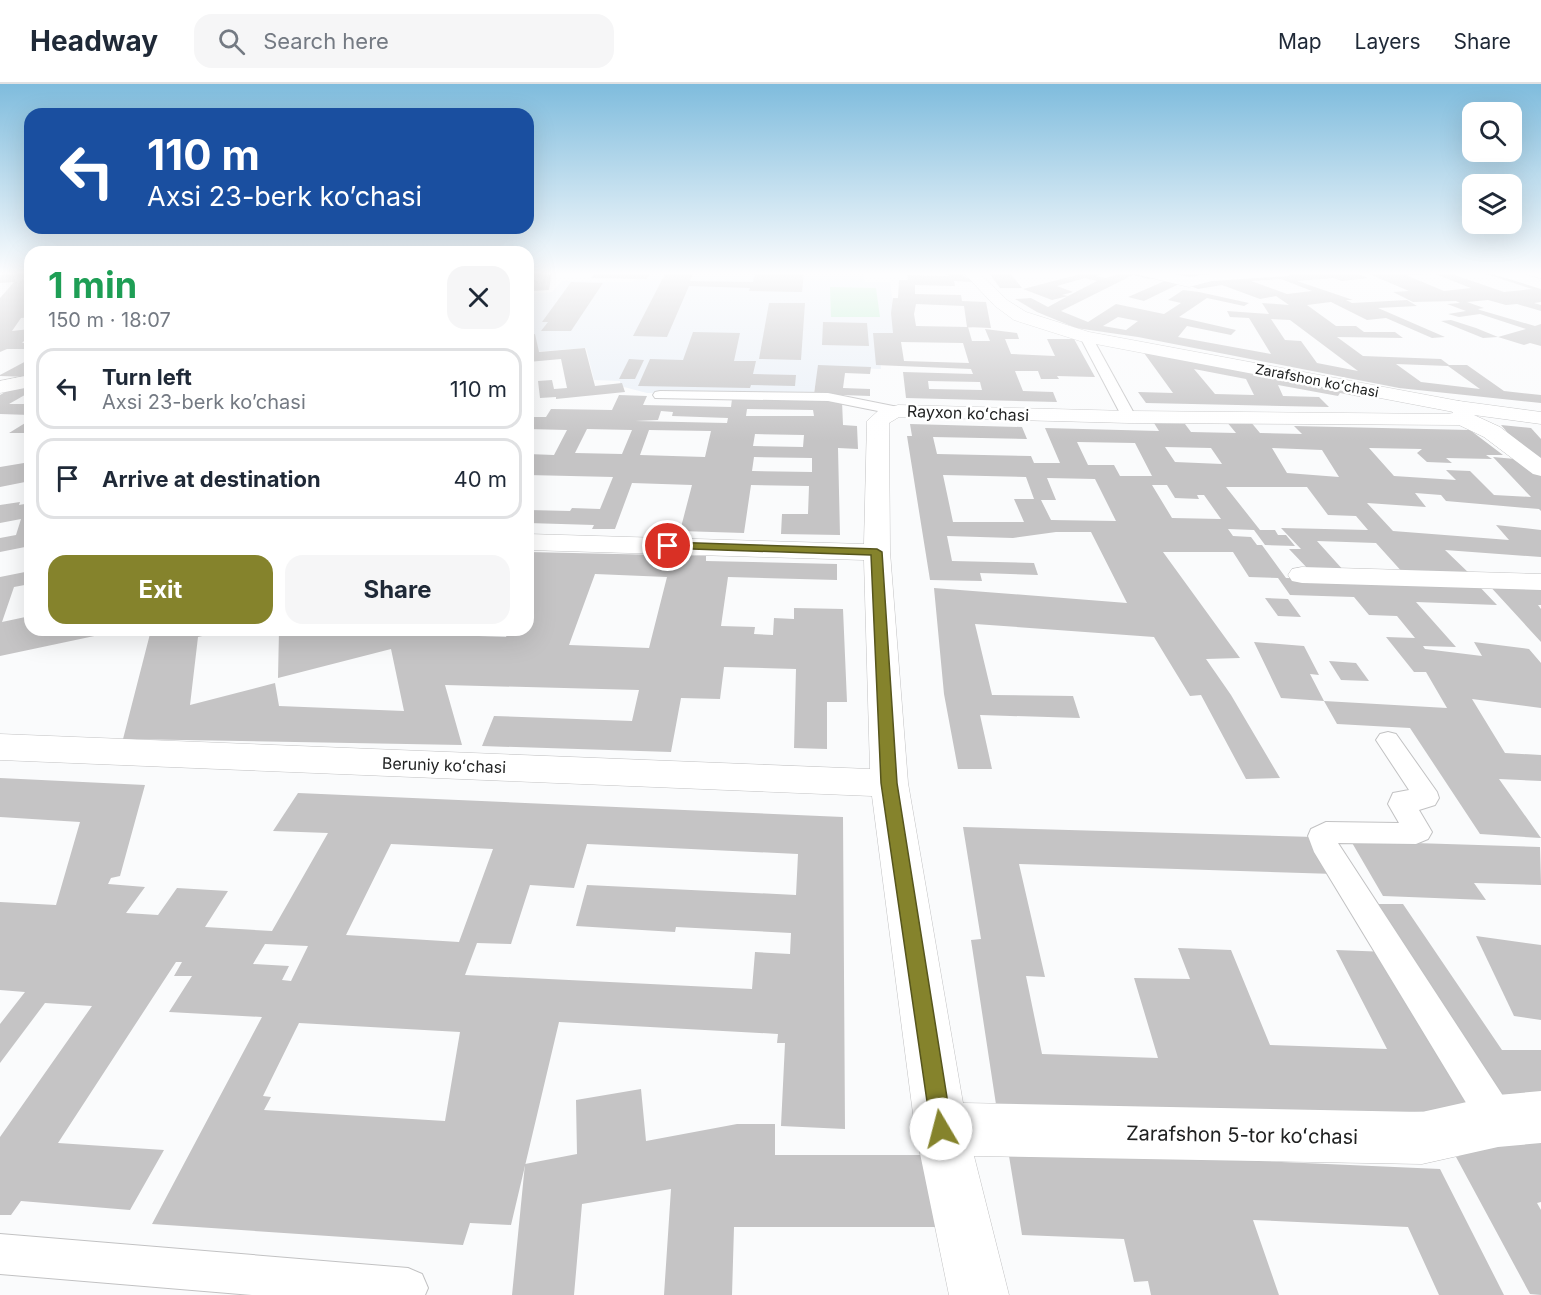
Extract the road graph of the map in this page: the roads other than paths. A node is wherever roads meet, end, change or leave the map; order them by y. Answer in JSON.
{"nodes":[{"id":1,"x":1059,"y":329,"type":"edge"},
{"id":2,"x":1086,"y":337,"type":"junction"},
{"id":3,"x":24,"y":382,"type":"edge"},
{"id":4,"x":0,"y":387,"type":"edge"},
{"id":5,"x":660,"y":395,"type":"dead end"},
{"id":6,"x":898,"y":411,"type":"junction"},
{"id":7,"x":1460,"y":412,"type":"junction"},
{"id":8,"x":1129,"y":417,"type":"junction"},
{"id":9,"x":1541,"y":418,"type":"edge"},
{"id":10,"x":1541,"y":469,"type":"edge"},
{"id":11,"x":534,"y":542,"type":"edge"},
{"id":12,"x":877,"y":552,"type":"junction"},
{"id":13,"x":1302,"y":575,"type":"dead end"},
{"id":14,"x":1541,"y":582,"type":"edge"},
{"id":15,"x":1388,"y":740,"type":"dead end"},
{"id":16,"x":0,"y":747,"type":"edge"},
{"id":17,"x":889,"y":783,"type":"junction"},
{"id":18,"x":1520,"y":1119,"type":"edge"},
{"id":19,"x":941,"y":1129,"type":"junction"},
{"id":20,"x":0,"y":1254,"type":"edge"},
{"id":21,"x":408,"y":1288,"type":"dead end"},
{"id":22,"x":980,"y":1295,"type":"edge"}],
"edges":[{"from":1,"to":2,"type":"street","name":"Zarafshon koʻchasi"},
{"from":2,"to":7,"type":"street","name":"Zarafshon koʻchasi"},
{"from":2,"to":8,"type":"lane"},
{"from":3,"to":4,"type":"street"},
{"from":5,"to":6,"type":"lane"},
{"from":6,"to":8,"type":"street","name":"Rayxon koʻchasi"},
{"from":6,"to":12,"type":"street","name":"Rayxon koʻchasi"},
{"from":7,"to":8,"type":"street","name":"Rayxon koʻchasi"},
{"from":7,"to":9,"type":"street","name":"Zarafshon koʻchasi"},
{"from":7,"to":10,"type":"street"},
{"from":11,"to":12,"type":"street"},
{"from":12,"to":17,"type":"street","name":"Rayxon koʻchasi"},
{"from":13,"to":14,"type":"street"},
{"from":15,"to":18,"type":"lane"},
{"from":16,"to":17,"type":"street","name":"Beruniy koʻchasi"},
{"from":17,"to":19,"type":"street","name":"Rayxon koʻchasi"},
{"from":18,"to":19,"type":"street","name":"Zarafshon 5-tor koʻchasi"},
{"from":19,"to":22,"type":"street","name":"Rayxon koʻchasi"},
{"from":20,"to":21,"type":"lane"}]}
